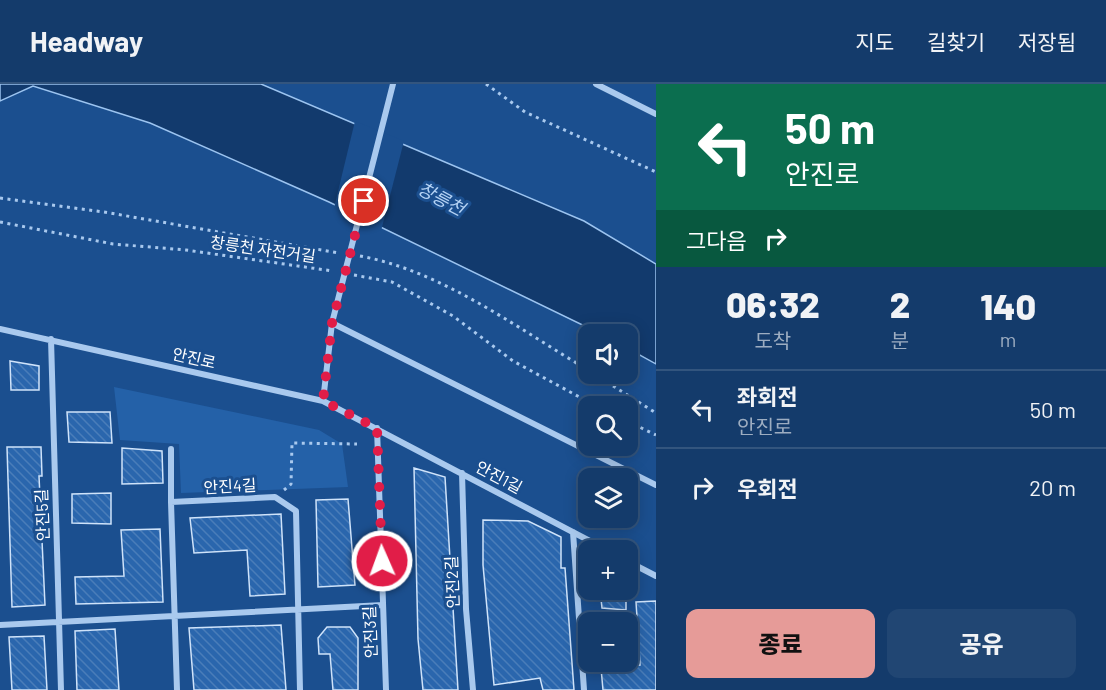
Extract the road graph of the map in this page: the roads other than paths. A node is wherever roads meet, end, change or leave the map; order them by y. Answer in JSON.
{"nodes":[{"id":1,"x":393,"y":84,"type":"edge"},
{"id":2,"x":596,"y":84,"type":"edge"},
{"id":3,"x":656,"y":114,"type":"edge"},
{"id":4,"x":332,"y":323,"type":"junction"},
{"id":5,"x":0,"y":329,"type":"edge"},
{"id":6,"x":51,"y":339,"type":"junction"},
{"id":7,"x":323,"y":401,"type":"junction"},
{"id":8,"x":377,"y":428,"type":"junction"},
{"id":9,"x":171,"y":449,"type":"dead end"},
{"id":10,"x":462,"y":473,"type":"junction"},
{"id":11,"x":656,"y":485,"type":"edge"},
{"id":12,"x":171,"y":502,"type":"junction"},
{"id":13,"x":573,"y":532,"type":"junction"},
{"id":14,"x":589,"y":540,"type":"edge"},
{"id":15,"x":638,"y":567,"type":"edge"},
{"id":16,"x":656,"y":576,"type":"edge"},
{"id":17,"x":383,"y":605,"type":"junction"},
{"id":18,"x":296,"y":610,"type":"junction"},
{"id":19,"x":175,"y":616,"type":"junction"},
{"id":20,"x":58,"y":622,"type":"junction"},
{"id":21,"x":0,"y":625,"type":"edge"},
{"id":22,"x":61,"y":690,"type":"edge"},
{"id":23,"x":177,"y":690,"type":"edge"},
{"id":24,"x":300,"y":690,"type":"edge"},
{"id":25,"x":386,"y":690,"type":"edge"},
{"id":26,"x":473,"y":690,"type":"edge"},
{"id":27,"x":584,"y":690,"type":"edge"}],
"edges":[{"from":1,"to":4,"type":"street"},
{"from":2,"to":3,"type":"street"},
{"from":4,"to":7,"type":"street"},
{"from":4,"to":11,"type":"street"},
{"from":5,"to":6,"type":"street","name":"안진로"},
{"from":6,"to":7,"type":"street","name":"안진로"},
{"from":6,"to":20,"type":"street","name":"안진5길"},
{"from":7,"to":8,"type":"street","name":"안진로"},
{"from":8,"to":10,"type":"street","name":"안진1길"},
{"from":8,"to":17,"type":"street","name":"안진3길"},
{"from":9,"to":12,"type":"street"},
{"from":10,"to":13,"type":"street","name":"안진1길"},
{"from":10,"to":26,"type":"street","name":"안진2길"},
{"from":12,"to":18,"type":"street","name":"안진4길"},
{"from":12,"to":19,"type":"street"},
{"from":13,"to":14,"type":"street","name":"안진1길"},
{"from":13,"to":27,"type":"street"},
{"from":15,"to":16,"type":"street"},
{"from":17,"to":18,"type":"street"},
{"from":17,"to":25,"type":"street","name":"안진3길"},
{"from":18,"to":19,"type":"street"},
{"from":18,"to":24,"type":"street","name":"안진4길"},
{"from":19,"to":20,"type":"street"},
{"from":19,"to":23,"type":"street"},
{"from":20,"to":21,"type":"street"},
{"from":20,"to":22,"type":"street","name":"안진5길"}]}
